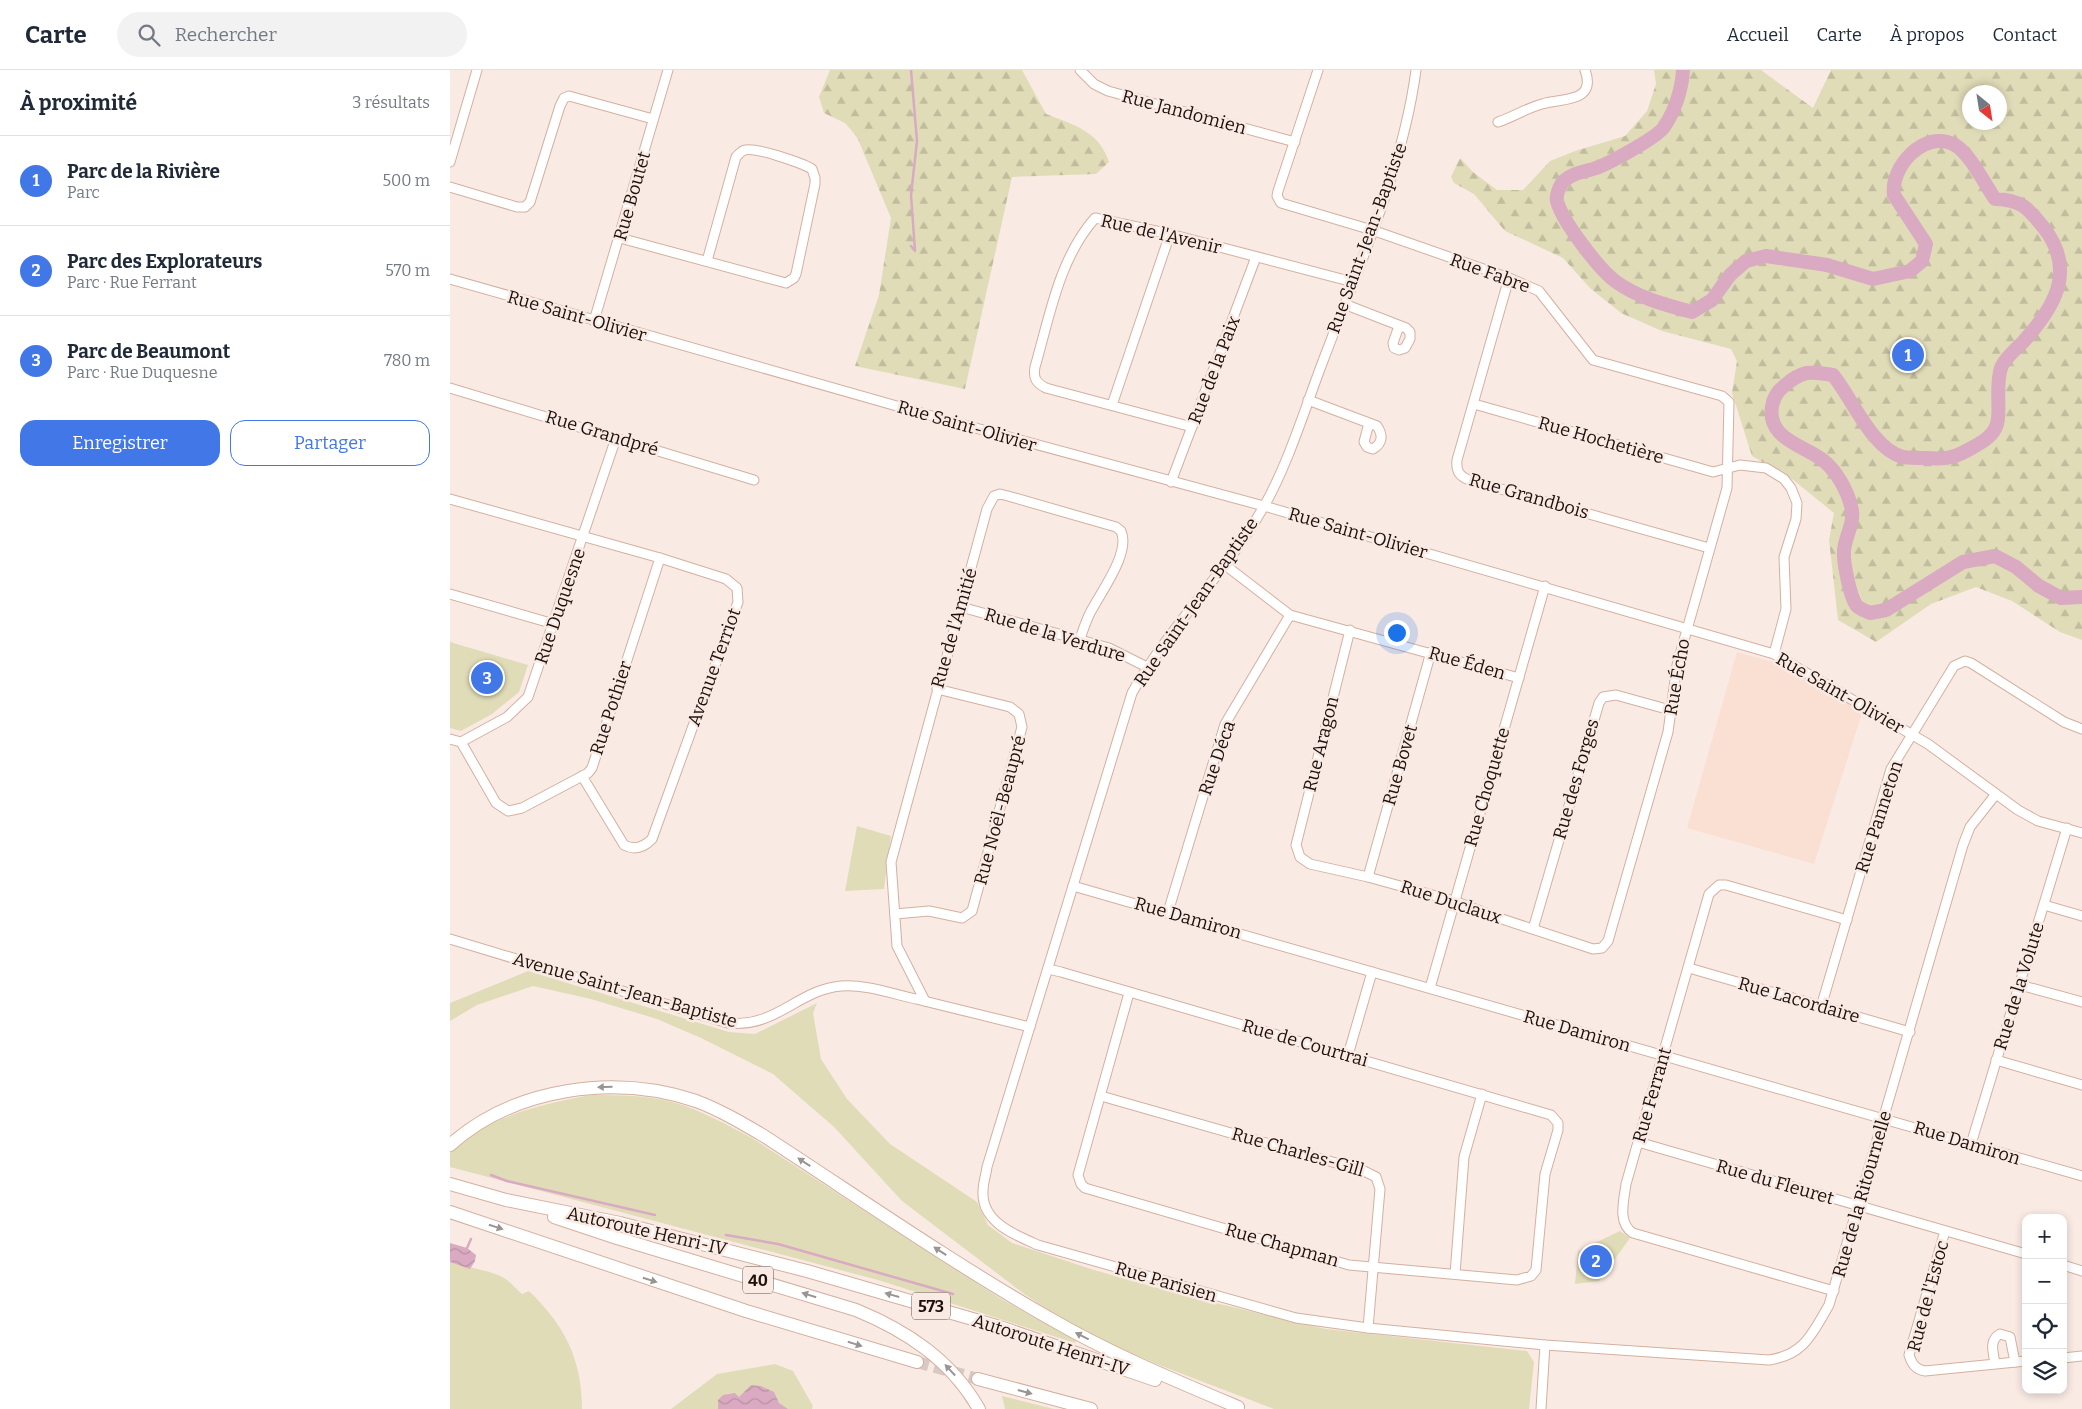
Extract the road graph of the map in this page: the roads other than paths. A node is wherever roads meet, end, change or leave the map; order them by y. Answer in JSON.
{"nodes":[{"id":1,"x":477,"y":70,"type":"edge"},
{"id":2,"x":668,"y":70,"type":"edge"},
{"id":3,"x":1080,"y":70,"type":"edge"},
{"id":4,"x":1318,"y":70,"type":"edge"},
{"id":5,"x":1416,"y":70,"type":"edge"},
{"id":6,"x":1586,"y":70,"type":"edge"},
{"id":7,"x":653,"y":119,"type":"junction"},
{"id":8,"x":1498,"y":122,"type":"dead end"},
{"id":9,"x":1295,"y":142,"type":"junction"},
{"id":10,"x":450,"y":162,"type":"edge"},
{"id":11,"x":450,"y":187,"type":"edge"},
{"id":12,"x":1372,"y":230,"type":"junction"},
{"id":13,"x":1170,"y":234,"type":"junction"},
{"id":14,"x":620,"y":238,"type":"junction"},
{"id":15,"x":1256,"y":257,"type":"junction"},
{"id":16,"x":707,"y":261,"type":"junction"},
{"id":17,"x":1509,"y":278,"type":"junction"},
{"id":18,"x":450,"y":279,"type":"edge"},
{"id":19,"x":1353,"y":282,"type":"junction"},
{"id":20,"x":1344,"y":304,"type":"junction"},
{"id":21,"x":594,"y":321,"type":"junction"},
{"id":22,"x":1399,"y":326,"type":"dead end"},
{"id":23,"x":450,"y":388,"type":"edge"},
{"id":24,"x":1308,"y":400,"type":"junction"},
{"id":25,"x":1729,"y":402,"type":"joint"},
{"id":26,"x":1474,"y":404,"type":"junction"},
{"id":27,"x":1112,"y":405,"type":"junction"},
{"id":28,"x":1369,"y":423,"type":"dead end"},
{"id":29,"x":1192,"y":427,"type":"junction"},
{"id":30,"x":616,"y":438,"type":"junction"},
{"id":31,"x":1728,"y":467,"type":"junction"},
{"id":32,"x":754,"y":480,"type":"dead end"},
{"id":33,"x":1171,"y":482,"type":"junction"},
{"id":34,"x":450,"y":499,"type":"edge"},
{"id":35,"x":1264,"y":506,"type":"junction"},
{"id":36,"x":584,"y":535,"type":"junction"},
{"id":37,"x":1709,"y":548,"type":"junction"},
{"id":38,"x":660,"y":558,"type":"junction"},
{"id":39,"x":1225,"y":565,"type":"junction"},
{"id":40,"x":1545,"y":586,"type":"junction"},
{"id":41,"x":450,"y":594,"type":"edge"},
{"id":42,"x":961,"y":606,"type":"junction"},
{"id":43,"x":1290,"y":615,"type":"junction"},
{"id":44,"x":554,"y":624,"type":"junction"},
{"id":45,"x":1686,"y":629,"type":"junction"},
{"id":46,"x":1350,"y":630,"type":"junction"},
{"id":47,"x":1080,"y":639,"type":"junction"},
{"id":48,"x":1431,"y":652,"type":"junction"},
{"id":49,"x":1774,"y":654,"type":"junction"},
{"id":50,"x":1147,"y":667,"type":"junction"},
{"id":51,"x":1519,"y":678,"type":"junction"},
{"id":52,"x":937,"y":689,"type":"junction"},
{"id":53,"x":1670,"y":710,"type":"junction"},
{"id":54,"x":2082,"y":729,"type":"edge"},
{"id":55,"x":1912,"y":734,"type":"junction"},
{"id":56,"x":450,"y":739,"type":"edge"},
{"id":57,"x":461,"y":742,"type":"junction"},
{"id":58,"x":582,"y":776,"type":"junction"},
{"id":59,"x":1996,"y":794,"type":"junction"},
{"id":60,"x":2067,"y":828,"type":"junction"},
{"id":61,"x":2082,"y":833,"type":"edge"},
{"id":62,"x":1300,"y":857,"type":"joint"},
{"id":63,"x":1368,"y":877,"type":"junction"},
{"id":64,"x":1073,"y":886,"type":"junction"},
{"id":65,"x":1454,"y":901,"type":"junction"},
{"id":66,"x":2044,"y":906,"type":"junction"},
{"id":67,"x":1168,"y":912,"type":"junction"},
{"id":68,"x":895,"y":914,"type":"junction"},
{"id":69,"x":2082,"y":916,"type":"edge"},
{"id":70,"x":1847,"y":920,"type":"junction"},
{"id":71,"x":1533,"y":928,"type":"junction"},
{"id":72,"x":450,"y":939,"type":"edge"},
{"id":73,"x":1602,"y":948,"type":"joint"},
{"id":74,"x":1689,"y":968,"type":"junction"},
{"id":75,"x":1048,"y":969,"type":"junction"},
{"id":76,"x":1372,"y":972,"type":"junction"},
{"id":77,"x":2020,"y":985,"type":"junction"},
{"id":78,"x":1430,"y":988,"type":"junction"},
{"id":79,"x":1129,"y":993,"type":"junction"},
{"id":80,"x":924,"y":1001,"type":"junction"},
{"id":81,"x":2082,"y":1002,"type":"edge"},
{"id":82,"x":1821,"y":1007,"type":"junction"},
{"id":83,"x":1030,"y":1027,"type":"junction"},
{"id":84,"x":1910,"y":1032,"type":"junction"},
{"id":85,"x":1348,"y":1055,"type":"junction"},
{"id":86,"x":1664,"y":1056,"type":"junction"},
{"id":87,"x":1996,"y":1060,"type":"junction"},
{"id":88,"x":2082,"y":1085,"type":"edge"},
{"id":89,"x":1482,"y":1094,"type":"junction"},
{"id":90,"x":1100,"y":1096,"type":"junction"},
{"id":91,"x":1884,"y":1119,"type":"junction"},
{"id":92,"x":1558,"y":1123,"type":"joint"},
{"id":93,"x":1638,"y":1142,"type":"junction"},
{"id":94,"x":1970,"y":1144,"type":"junction"},
{"id":95,"x":450,"y":1145,"type":"edge"},
{"id":96,"x":2082,"y":1176,"type":"edge"},
{"id":97,"x":450,"y":1184,"type":"edge"},
{"id":98,"x":506,"y":1200,"type":"junction"},
{"id":99,"x":1859,"y":1206,"type":"junction"},
{"id":100,"x":450,"y":1212,"type":"edge"},
{"id":101,"x":1945,"y":1231,"type":"junction"},
{"id":102,"x":2022,"y":1253,"type":"edge"},
{"id":103,"x":1373,"y":1266,"type":"junction"},
{"id":104,"x":2067,"y":1266,"type":"edge"},
{"id":105,"x":2082,"y":1271,"type":"edge"},
{"id":106,"x":1455,"y":1274,"type":"junction"},
{"id":107,"x":1834,"y":1291,"type":"junction"},
{"id":108,"x":1368,"y":1328,"type":"junction"},
{"id":109,"x":1545,"y":1345,"type":"junction"},
{"id":110,"x":2082,"y":1356,"type":"edge"},
{"id":111,"x":2067,"y":1358,"type":"edge"},
{"id":112,"x":2022,"y":1361,"type":"edge"},
{"id":113,"x":917,"y":1362,"type":"tunnel mouth"},
{"id":114,"x":2015,"y":1362,"type":"junction"},
{"id":115,"x":1995,"y":1363,"type":"junction"},
{"id":116,"x":978,"y":1379,"type":"tunnel mouth"},
{"id":117,"x":1240,"y":1408,"type":"edge"},
{"id":118,"x":979,"y":1409,"type":"edge"},
{"id":119,"x":1091,"y":1409,"type":"edge"},
{"id":120,"x":1541,"y":1409,"type":"edge"}],
"edges":[{"from":1,"to":10,"type":"street"},
{"from":2,"to":7,"type":"street","name":"Rue Boutet"},
{"from":3,"to":9,"type":"street","name":"Rue Jandomien"},
{"from":4,"to":9,"type":"street"},
{"from":5,"to":12,"type":"street","name":"Rue Saint-Jean-Baptiste"},
{"from":6,"to":8,"type":"street"},
{"from":7,"to":11,"type":"street"},
{"from":7,"to":14,"type":"street","name":"Rue Boutet"},
{"from":9,"to":12,"type":"street","name":"Rue Fabre"},
{"from":12,"to":17,"type":"street","name":"Rue Fabre"},
{"from":12,"to":19,"type":"street","name":"Rue Saint-Jean-Baptiste"},
{"from":13,"to":15,"type":"street","name":"Rue de l'Avenir"},
{"from":13,"to":27,"type":"street"},
{"from":13,"to":27,"type":"street","name":"Rue de l'Avenir"},
{"from":14,"to":16,"type":"street"},
{"from":14,"to":21,"type":"street","name":"Rue Boutet"},
{"from":15,"to":19,"type":"street","name":"Rue de l'Avenir"},
{"from":15,"to":29,"type":"street","name":"Rue de la Paix"},
{"from":16,"to":16,"type":"street"},
{"from":17,"to":25,"type":"street","name":"Rue Fabre"},
{"from":17,"to":26,"type":"street","name":"Rue Grandbois"},
{"from":18,"to":21,"type":"street","name":"Rue Saint-Olivier"},
{"from":19,"to":20,"type":"street","name":"Rue Saint-Jean-Baptiste"},
{"from":20,"to":22,"type":"street"},
{"from":20,"to":24,"type":"street","name":"Rue Saint-Jean-Baptiste"},
{"from":21,"to":33,"type":"street","name":"Rue Saint-Olivier"},
{"from":23,"to":30,"type":"street","name":"Rue Grandpré"},
{"from":24,"to":28,"type":"street"},
{"from":24,"to":35,"type":"street","name":"Rue Saint-Jean-Baptiste"},
{"from":25,"to":31,"type":"street","name":"Rue Écho"},
{"from":26,"to":31,"type":"street","name":"Rue Hochetière"},
{"from":26,"to":37,"type":"street","name":"Rue Grandbois"},
{"from":27,"to":29,"type":"street","name":"Rue de l'Avenir"},
{"from":29,"to":33,"type":"street","name":"Rue de la Paix"},
{"from":30,"to":32,"type":"street","name":"Rue Grandpré"},
{"from":30,"to":36,"type":"street","name":"Rue Duquesne"},
{"from":31,"to":37,"type":"street","name":"Rue Écho"},
{"from":31,"to":49,"type":"street","name":"Rue Hochetière"},
{"from":33,"to":35,"type":"street","name":"Rue Saint-Olivier"},
{"from":34,"to":36,"type":"street","name":"Avenue Terriot"},
{"from":35,"to":39,"type":"street","name":"Rue Saint-Jean-Baptiste"},
{"from":35,"to":40,"type":"street","name":"Rue Saint-Olivier"},
{"from":36,"to":38,"type":"street","name":"Avenue Terriot"},
{"from":36,"to":44,"type":"street","name":"Rue Duquesne"},
{"from":37,"to":45,"type":"street","name":"Rue Écho"},
{"from":38,"to":58,"type":"street","name":"Rue Pothier"},
{"from":38,"to":58,"type":"street","name":"Avenue Terriot"},
{"from":39,"to":43,"type":"street","name":"Rue Éden"},
{"from":39,"to":50,"type":"street","name":"Rue Saint-Jean-Baptiste"},
{"from":40,"to":45,"type":"street","name":"Rue Saint-Olivier"},
{"from":40,"to":51,"type":"street","name":"Rue Choquette"},
{"from":41,"to":44,"type":"street"},
{"from":42,"to":47,"type":"street","name":"Rue de la Verdure"},
{"from":42,"to":47,"type":"street","name":"Rue de l'Amitié"},
{"from":42,"to":52,"type":"street","name":"Rue de l'Amitié"},
{"from":43,"to":46,"type":"street","name":"Rue Éden"},
{"from":43,"to":67,"type":"street","name":"Rue Déca"},
{"from":44,"to":57,"type":"street","name":"Rue Duquesne"},
{"from":45,"to":49,"type":"street","name":"Rue Saint-Olivier"},
{"from":45,"to":53,"type":"street","name":"Rue Écho"},
{"from":46,"to":48,"type":"street","name":"Rue Éden"},
{"from":46,"to":62,"type":"street","name":"Rue Aragon"},
{"from":47,"to":50,"type":"street","name":"Rue de la Verdure"},
{"from":48,"to":51,"type":"street","name":"Rue Éden"},
{"from":48,"to":63,"type":"street","name":"Rue Bovet"},
{"from":49,"to":55,"type":"street","name":"Rue Saint-Olivier"},
{"from":50,"to":64,"type":"street","name":"Rue Saint-Jean-Baptiste"},
{"from":51,"to":65,"type":"street","name":"Rue Choquette"},
{"from":52,"to":68,"type":"street","name":"Rue de l'Amitié"},
{"from":52,"to":68,"type":"street","name":"Rue Noël-Beaupré"},
{"from":53,"to":71,"type":"street","name":"Rue des Forges"},
{"from":53,"to":73,"type":"street","name":"Rue Écho"},
{"from":54,"to":55,"type":"street","name":"Rue Panneton"},
{"from":55,"to":59,"type":"street","name":"Rue Saint-Olivier"},
{"from":55,"to":70,"type":"street","name":"Rue Panneton"},
{"from":56,"to":57,"type":"street"},
{"from":57,"to":58,"type":"street","name":"Rue Pothier"},
{"from":59,"to":60,"type":"street","name":"Rue Saint-Olivier"},
{"from":59,"to":84,"type":"street","name":"Rue de la Ritournelle"},
{"from":60,"to":61,"type":"street","name":"Rue Saint-Olivier"},
{"from":60,"to":66,"type":"street","name":"Rue de la Volute"},
{"from":62,"to":63,"type":"street","name":"Rue Duclaux"},
{"from":63,"to":65,"type":"street","name":"Rue Duclaux"},
{"from":64,"to":67,"type":"street","name":"Rue Damiron"},
{"from":64,"to":75,"type":"street","name":"Rue Saint-Jean-Baptiste"},
{"from":65,"to":71,"type":"street","name":"Rue Duclaux"},
{"from":65,"to":78,"type":"street","name":"Rue Choquette"},
{"from":66,"to":69,"type":"street"},
{"from":66,"to":77,"type":"street","name":"Rue de la Volute"},
{"from":67,"to":76,"type":"street","name":"Rue Damiron"},
{"from":68,"to":80,"type":"street","name":"Rue de l'Amitié"},
{"from":70,"to":74,"type":"street","name":"Rue Ferrant"},
{"from":70,"to":82,"type":"street","name":"Rue Panneton"},
{"from":71,"to":73,"type":"street","name":"Rue Duclaux"},
{"from":72,"to":80,"type":"street","name":"Avenue Saint-Jean-Baptiste"},
{"from":74,"to":82,"type":"street","name":"Rue Lacordaire"},
{"from":74,"to":86,"type":"street","name":"Rue Ferrant"},
{"from":75,"to":79,"type":"street","name":"Rue de Courtrai"},
{"from":75,"to":83,"type":"street","name":"Rue Saint-Jean-Baptiste"},
{"from":76,"to":78,"type":"street","name":"Rue Damiron"},
{"from":76,"to":85,"type":"street"},
{"from":77,"to":81,"type":"street"},
{"from":77,"to":87,"type":"street","name":"Rue de la Volute"},
{"from":78,"to":86,"type":"street","name":"Rue Damiron"},
{"from":79,"to":85,"type":"street","name":"Rue de Courtrai"},
{"from":79,"to":90,"type":"street","name":"Rue Chapman"},
{"from":80,"to":83,"type":"street","name":"Avenue Saint-Jean-Baptiste"},
{"from":82,"to":84,"type":"street","name":"Rue Lacordaire"},
{"from":83,"to":108,"type":"street","name":"Rue Parisien"},
{"from":84,"to":91,"type":"street","name":"Rue de la Ritournelle"},
{"from":85,"to":89,"type":"street","name":"Rue de Courtrai"},
{"from":86,"to":91,"type":"street","name":"Rue Damiron"},
{"from":86,"to":93,"type":"street","name":"Rue Ferrant"},
{"from":87,"to":88,"type":"street"},
{"from":87,"to":94,"type":"street","name":"Rue de la Volute"},
{"from":89,"to":92,"type":"street","name":"Rue de Courtrai"},
{"from":89,"to":106,"type":"street"},
{"from":90,"to":103,"type":"street","name":"Rue Charles-Gill"},
{"from":90,"to":103,"type":"street","name":"Rue Chapman"},
{"from":91,"to":94,"type":"street","name":"Rue Damiron"},
{"from":91,"to":99,"type":"street","name":"Rue de la Ritournelle"},
{"from":92,"to":106,"type":"street","name":"Rue Chapman"},
{"from":93,"to":99,"type":"street","name":"Rue du Fleuret"},
{"from":93,"to":107,"type":"street","name":"Rue Ferrant"},
{"from":94,"to":96,"type":"street","name":"Rue Damiron"},
{"from":117,"to":95,"type":"highway","one_way":true},
{"from":97,"to":98,"type":"highway","name":"Autoroute Henri-IV","number":"40"},
{"from":117,"to":98,"type":"highway","name":"Autoroute Henri-IV","number":"573","one_way":true},
{"from":118,"to":98,"type":"highway","number":"40","one_way":true},
{"from":99,"to":101,"type":"street","name":"Rue du Fleuret"},
{"from":99,"to":107,"type":"street","name":"Rue de la Ritournelle"},
{"from":100,"to":113,"type":"highway","name":"Autoroute Henri-IV","one_way":true},
{"from":101,"to":102,"type":"street","name":"Rue du Fleuret"},
{"from":101,"to":115,"type":"street","name":"Rue de l'Estoc"},
{"from":103,"to":106,"type":"street","name":"Rue Chapman"},
{"from":103,"to":108,"type":"street","name":"Rue Charles-Gill"},
{"from":104,"to":105,"type":"street"},
{"from":107,"to":109,"type":"street","name":"Rue de la Ritournelle"},
{"from":108,"to":109,"type":"street","name":"Rue Parisien"},
{"from":109,"to":120,"type":"street"},
{"from":110,"to":111,"type":"street"},
{"from":112,"to":114,"type":"street","name":"Rue de l'Estoc"},
{"from":114,"to":115,"type":"street","name":"Rue de l'Estoc"},
{"from":114,"to":115,"type":"street"},
{"from":116,"to":119,"type":"highway","one_way":true}]}
